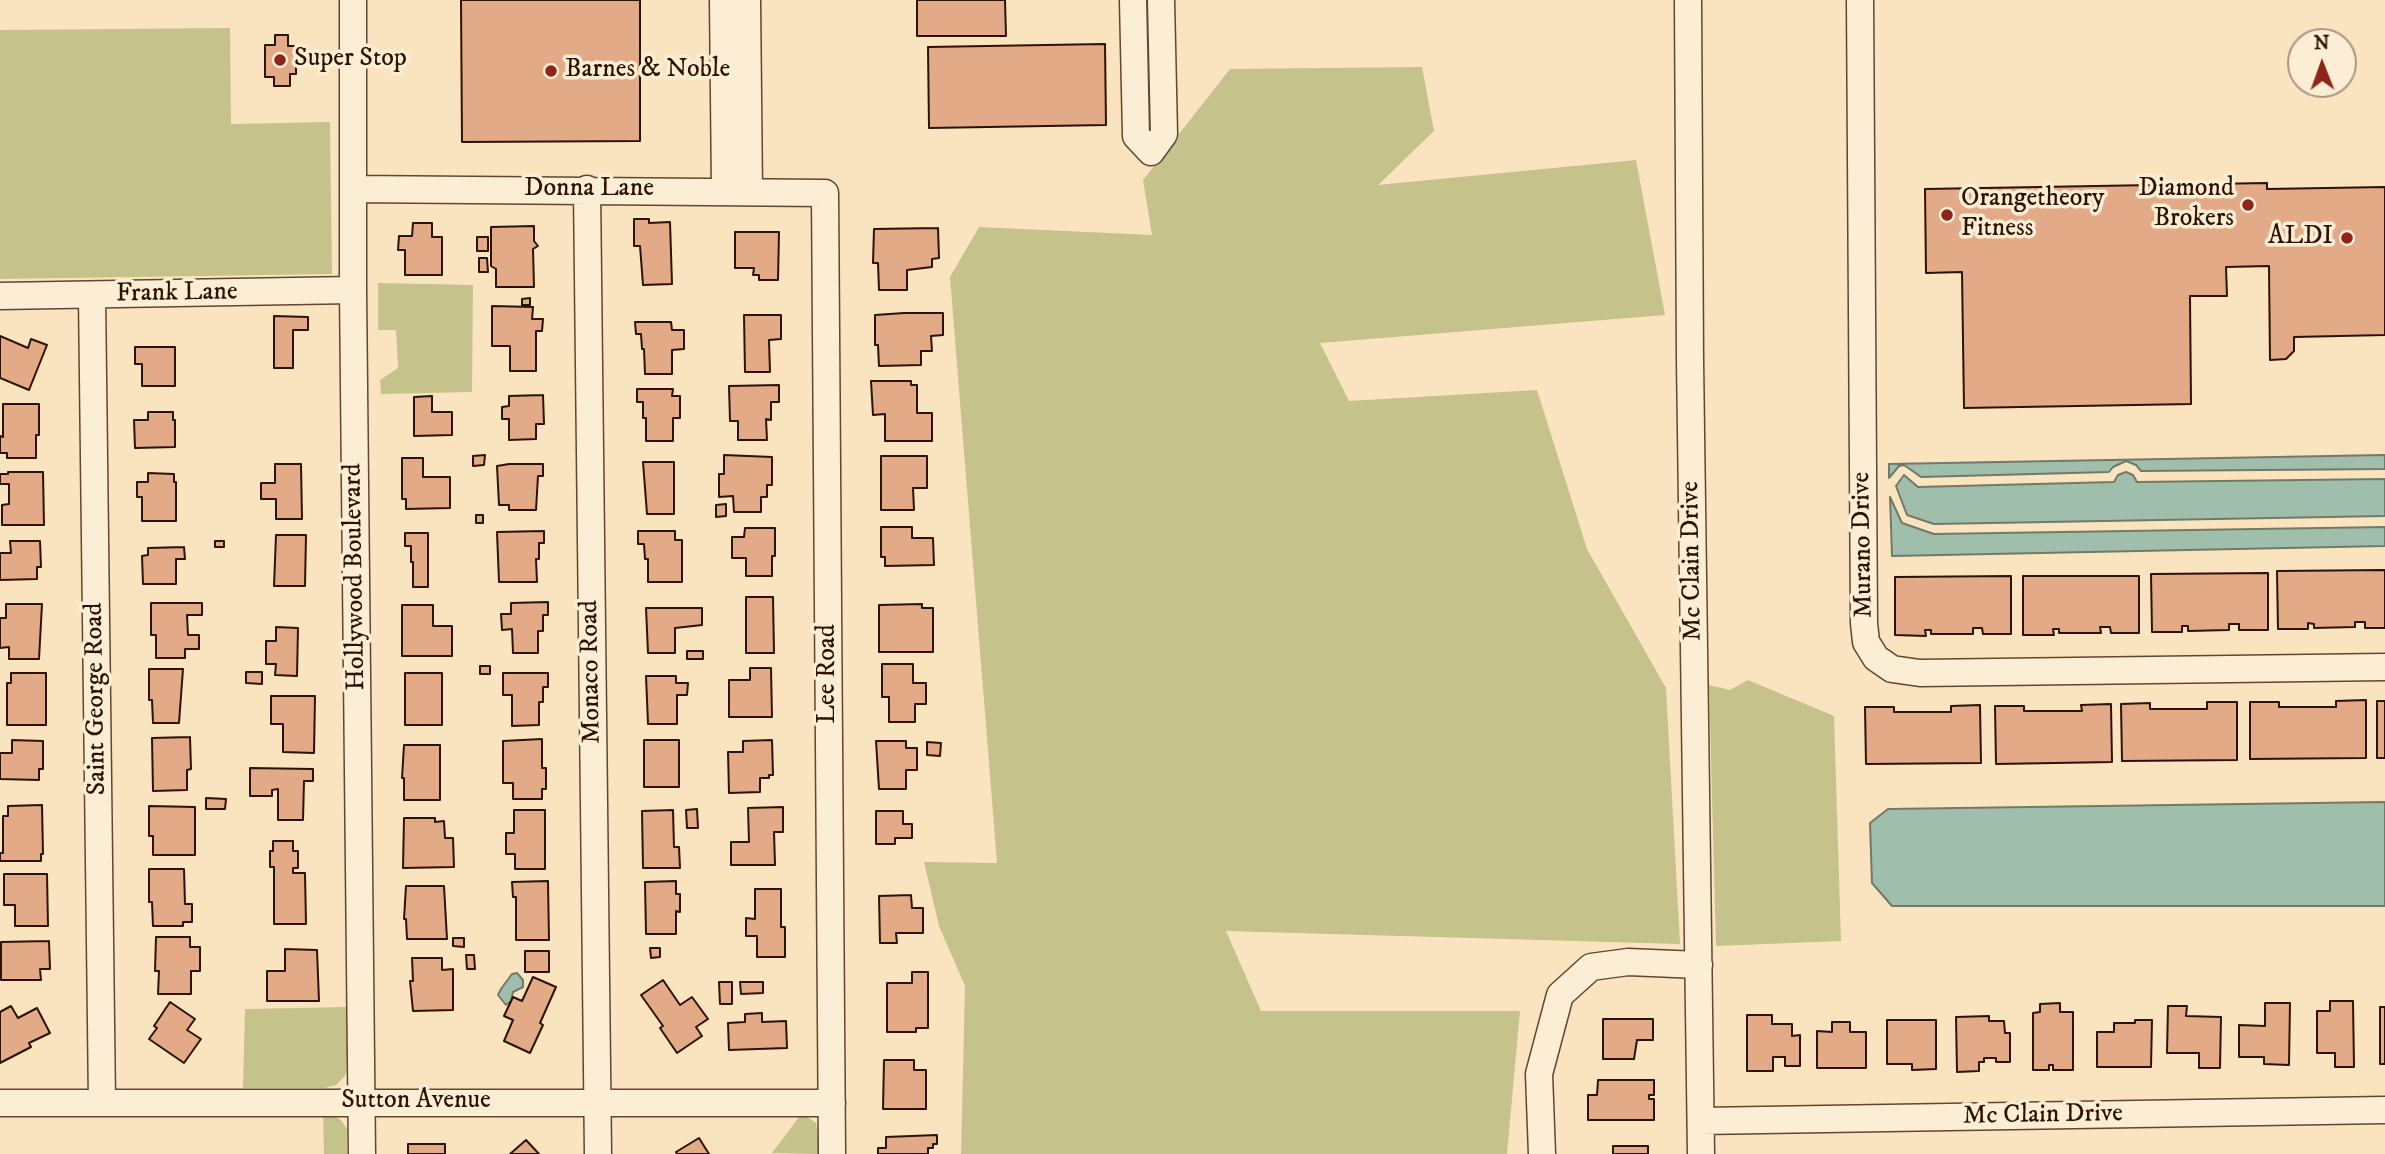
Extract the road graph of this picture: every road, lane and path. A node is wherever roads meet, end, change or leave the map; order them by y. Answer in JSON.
{"nodes":[{"id":1,"x":353,"y":0,"type":"edge"},
{"id":2,"x":723,"y":0,"type":"edge"},
{"id":3,"x":747,"y":0,"type":"edge"},
{"id":4,"x":1133,"y":0,"type":"edge"},
{"id":5,"x":1161,"y":0,"type":"edge"},
{"id":6,"x":1688,"y":0,"type":"edge"},
{"id":7,"x":1860,"y":0,"type":"edge"},
{"id":8,"x":353,"y":189,"type":"junction"},
{"id":9,"x":587,"y":189,"type":"junction"},
{"id":10,"x":737,"y":191,"type":"junction"},
{"id":11,"x":825,"y":193,"type":"joint"},
{"id":12,"x":353,"y":290,"type":"junction"},
{"id":13,"x":0,"y":296,"type":"edge"},
{"id":14,"x":92,"y":296,"type":"junction"},
{"id":15,"x":2385,"y":667,"type":"edge"},
{"id":16,"x":1699,"y":965,"type":"junction"},
{"id":17,"x":362,"y":1102,"type":"junction"},
{"id":18,"x":0,"y":1103,"type":"edge"},
{"id":19,"x":102,"y":1103,"type":"junction"},
{"id":20,"x":597,"y":1103,"type":"junction"},
{"id":21,"x":832,"y":1103,"type":"junction"},
{"id":22,"x":2385,"y":1110,"type":"edge"},
{"id":23,"x":1701,"y":1121,"type":"junction"},
{"id":24,"x":362,"y":1154,"type":"edge"},
{"id":25,"x":598,"y":1154,"type":"edge"},
{"id":26,"x":832,"y":1154,"type":"edge"},
{"id":27,"x":1542,"y":1154,"type":"edge"},
{"id":28,"x":1701,"y":1154,"type":"edge"}],
"edges":[{"from":1,"to":8,"type":"street","name":"Hollywood Boulevard"},
{"from":2,"to":10,"type":"street"},
{"from":3,"to":10,"type":"street"},
{"from":4,"to":5,"type":"street"},
{"from":6,"to":16,"type":"street","name":"Mc Clain Drive"},
{"from":7,"to":15,"type":"street","name":"Murano Drive"},
{"from":8,"to":9,"type":"street","name":"Donna Lane"},
{"from":8,"to":12,"type":"street","name":"Hollywood Boulevard"},
{"from":9,"to":10,"type":"street","name":"Donna Lane"},
{"from":9,"to":20,"type":"street","name":"Monaco Road"},
{"from":10,"to":11,"type":"street","name":"Donna Lane"},
{"from":11,"to":21,"type":"street","name":"Lee Road"},
{"from":12,"to":14,"type":"street","name":"Frank Lane"},
{"from":12,"to":17,"type":"street","name":"Hollywood Boulevard"},
{"from":13,"to":14,"type":"street","name":"Frank Lane"},
{"from":14,"to":19,"type":"street","name":"Saint George Road"},
{"from":16,"to":23,"type":"street","name":"Mc Clain Drive"},
{"from":16,"to":27,"type":"street"},
{"from":17,"to":19,"type":"street","name":"Sutton Avenue"},
{"from":17,"to":20,"type":"street","name":"Sutton Avenue"},
{"from":17,"to":24,"type":"street","name":"Hollywood Boulevard"},
{"from":18,"to":19,"type":"street","name":"Sutton Avenue"},
{"from":20,"to":21,"type":"street","name":"Sutton Avenue"},
{"from":20,"to":25,"type":"street","name":"Monaco Road"},
{"from":21,"to":26,"type":"street","name":"Lee Road"},
{"from":22,"to":23,"type":"street","name":"Mc Clain Drive"},
{"from":23,"to":28,"type":"street","name":"Mc Clain Drive"}]}
